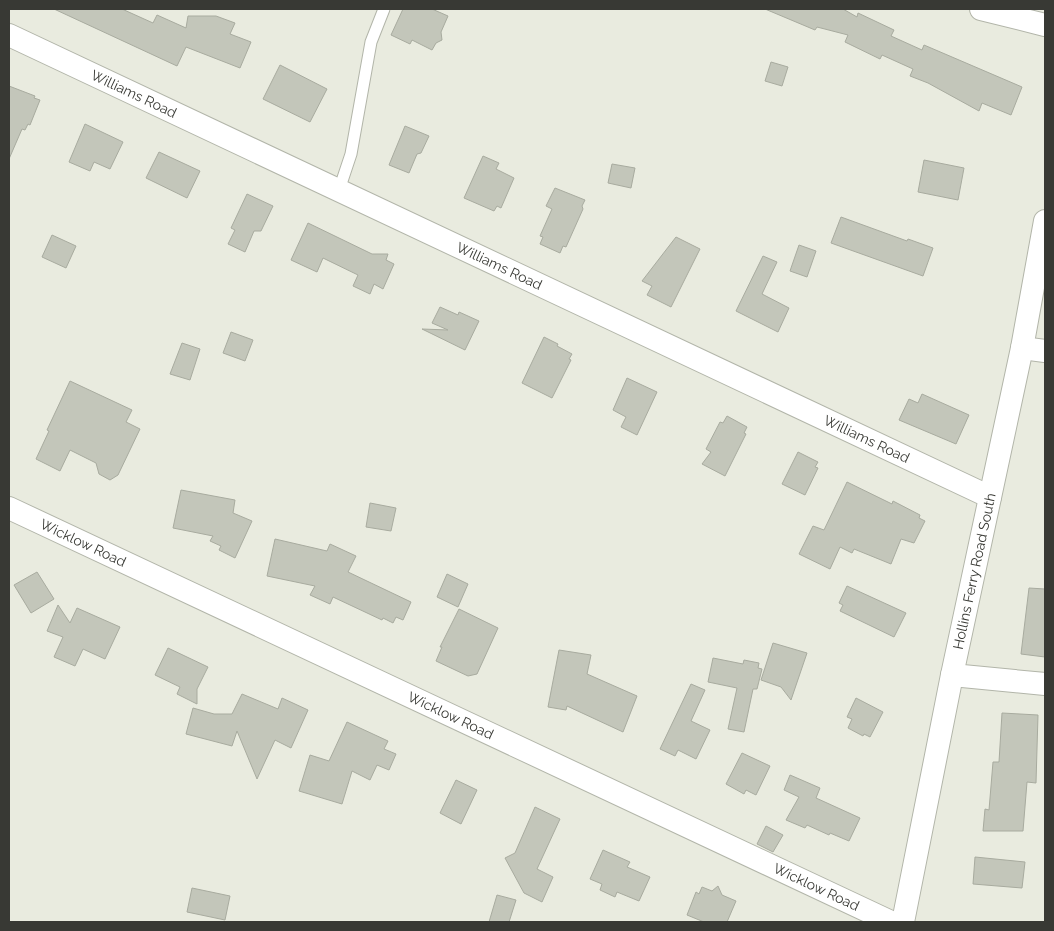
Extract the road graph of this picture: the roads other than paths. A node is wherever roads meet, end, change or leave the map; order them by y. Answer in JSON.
{"nodes":[{"id":1,"x":384,"y":9,"type":"edge"},
{"id":2,"x":981,"y":9,"type":"edge"},
{"id":3,"x":1045,"y":25,"type":"edge"},
{"id":4,"x":9,"y":35,"type":"edge"},
{"id":5,"x":339,"y":190,"type":"junction"},
{"id":6,"x":1045,"y":221,"type":"edge"},
{"id":7,"x":1022,"y":348,"type":"junction"},
{"id":8,"x":1045,"y":351,"type":"edge"},
{"id":9,"x":990,"y":497,"type":"junction"},
{"id":10,"x":9,"y":508,"type":"edge"},
{"id":11,"x":952,"y":675,"type":"junction"},
{"id":12,"x":1045,"y":684,"type":"edge"},
{"id":13,"x":891,"y":922,"type":"edge"},
{"id":14,"x":903,"y":922,"type":"edge"}],
"edges":[{"from":1,"to":5,"type":"lane"},
{"from":2,"to":3,"type":"street"},
{"from":4,"to":5,"type":"street","name":"Williams Road"},
{"from":5,"to":9,"type":"street","name":"Williams Road"},
{"from":6,"to":7,"type":"street","name":"Hollins Ferry Road South"},
{"from":7,"to":8,"type":"street"},
{"from":7,"to":9,"type":"street","name":"Hollins Ferry Road South"},
{"from":9,"to":11,"type":"street","name":"Hollins Ferry Road South"},
{"from":10,"to":13,"type":"street","name":"Wicklow Road"},
{"from":11,"to":12,"type":"street"},
{"from":11,"to":14,"type":"street","name":"Hollins Ferry Road South"}]}
